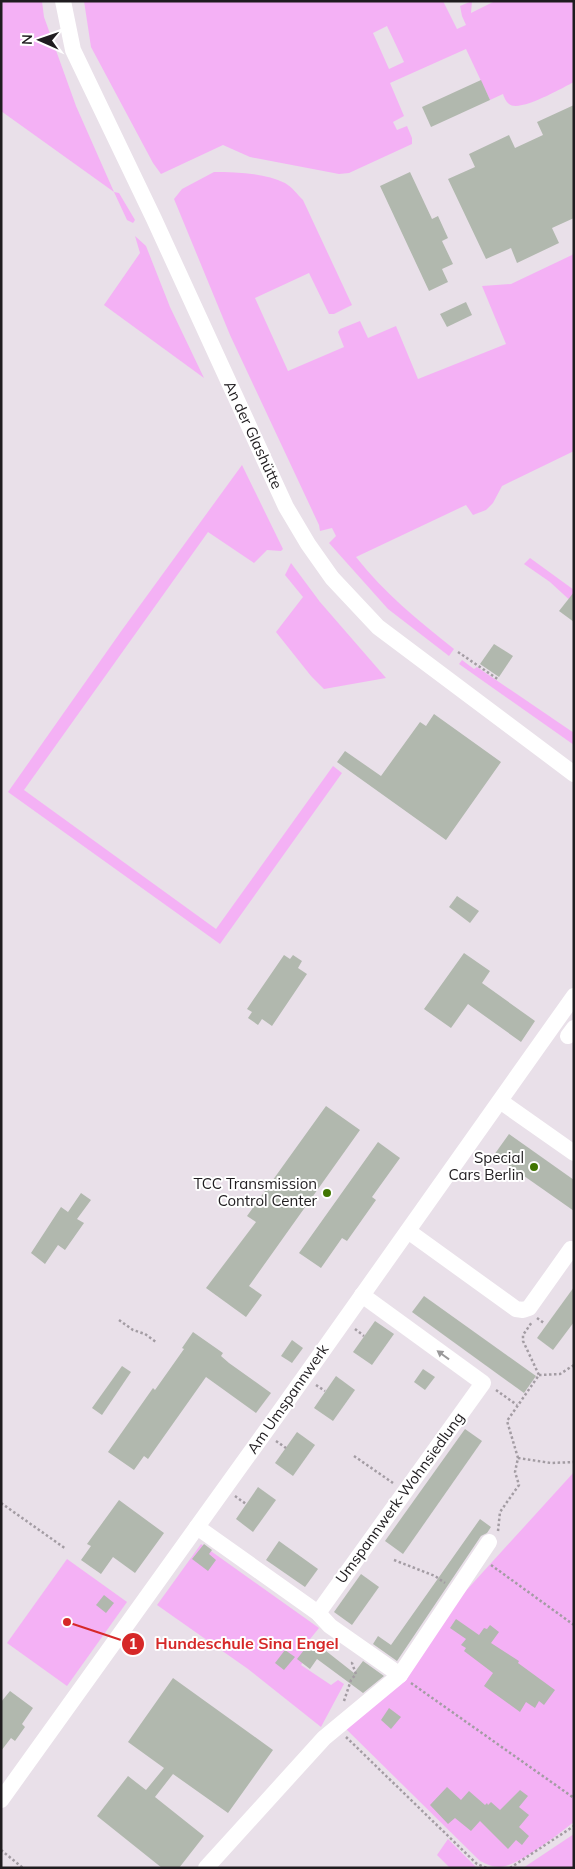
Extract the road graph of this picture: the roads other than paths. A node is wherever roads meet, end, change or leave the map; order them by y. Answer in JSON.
{"nodes":[{"id":1,"x":63,"y":1,"type":"edge"},
{"id":2,"x":574,"y":774,"type":"edge"},
{"id":3,"x":574,"y":996,"type":"edge"},
{"id":4,"x":500,"y":1101,"type":"junction"},
{"id":5,"x":574,"y":1154,"type":"edge"},
{"id":6,"x":408,"y":1231,"type":"junction"},
{"id":7,"x":571,"y":1249,"type":"dead end"},
{"id":8,"x":362,"y":1295,"type":"junction"},
{"id":9,"x":197,"y":1527,"type":"junction"},
{"id":10,"x":489,"y":1542,"type":"road end"},
{"id":11,"x":318,"y":1613,"type":"junction"},
{"id":12,"x":400,"y":1675,"type":"junction"},
{"id":13,"x":1,"y":1800,"type":"edge"},
{"id":14,"x":206,"y":1868,"type":"edge"}],
"edges":[{"from":1,"to":2,"type":"street","name":"An der Glashütte"},
{"from":3,"to":4,"type":"street","name":"Am Umspannwerk"},
{"from":4,"to":5,"type":"street"},
{"from":4,"to":6,"type":"street","name":"Am Umspannwerk"},
{"from":6,"to":7,"type":"street"},
{"from":6,"to":8,"type":"street","name":"Am Umspannwerk"},
{"from":8,"to":9,"type":"street","name":"Am Umspannwerk"},
{"from":11,"to":8,"type":"street","name":"Umspannwerk-Wohnsiedlung","one_way":true},
{"from":9,"to":11,"type":"street"},
{"from":9,"to":13,"type":"street","name":"Am Umspannwerk"},
{"from":10,"to":12,"type":"street"},
{"from":11,"to":12,"type":"street"},
{"from":12,"to":14,"type":"street"}]}
